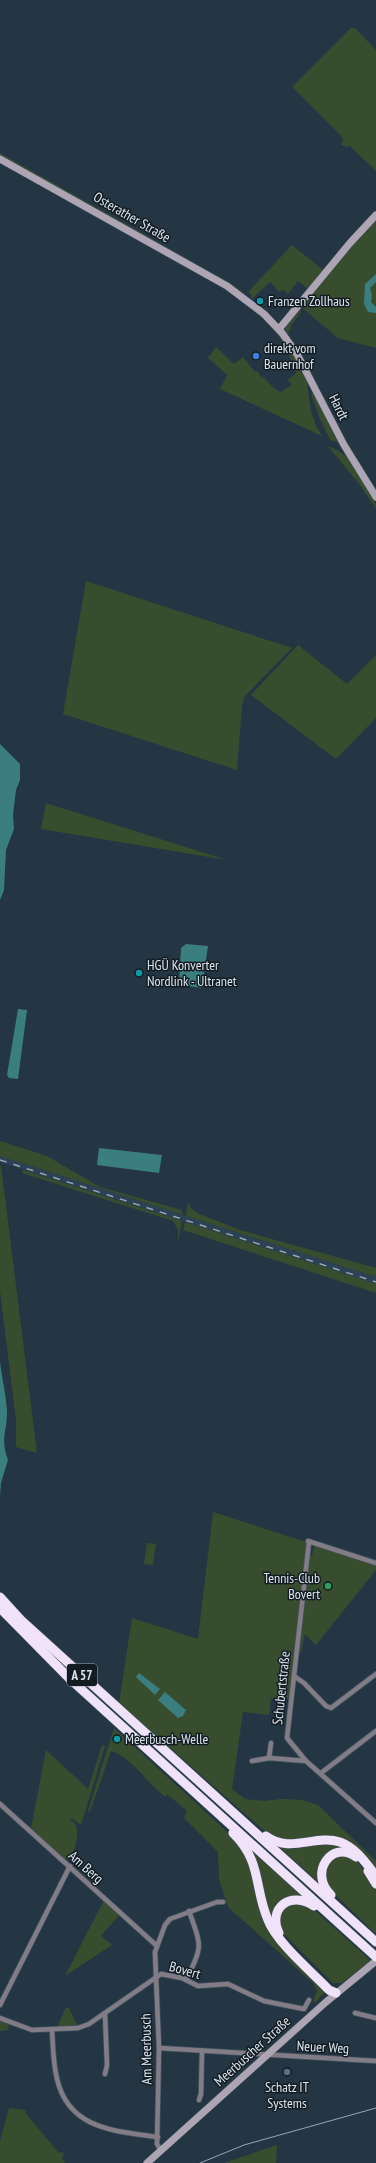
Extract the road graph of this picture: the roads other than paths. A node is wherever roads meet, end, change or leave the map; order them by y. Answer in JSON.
{"nodes":[{"id":1,"x":0,"y":159,"type":"edge"},
{"id":2,"x":376,"y":215,"type":"edge"},
{"id":3,"x":250,"y":301,"type":"joint"},
{"id":4,"x":279,"y":329,"type":"junction"},
{"id":5,"x":376,"y":497,"type":"edge"},
{"id":6,"x":376,"y":1563,"type":"edge"},
{"id":7,"x":0,"y":1597,"type":"edge"},
{"id":8,"x":0,"y":1608,"type":"edge"},
{"id":9,"x":376,"y":1674,"type":"edge"},
{"id":10,"x":294,"y":1676,"type":"junction"},
{"id":11,"x":376,"y":1731,"type":"edge"},
{"id":12,"x":271,"y":1743,"type":"dead end"},
{"id":13,"x":269,"y":1758,"type":"junction"},
{"id":14,"x":252,"y":1761,"type":"dead end"},
{"id":15,"x":306,"y":1761,"type":"junction"},
{"id":16,"x":321,"y":1773,"type":"junction"},
{"id":17,"x":0,"y":1804,"type":"edge"},
{"id":18,"x":211,"y":1807,"type":"junction"},
{"id":19,"x":230,"y":1809,"type":"junction"},
{"id":20,"x":376,"y":1823,"type":"edge"},
{"id":21,"x":70,"y":1866,"type":"junction"},
{"id":22,"x":376,"y":1876,"type":"edge"},
{"id":23,"x":376,"y":1884,"type":"edge"},
{"id":24,"x":223,"y":1902,"type":"dead end"},
{"id":25,"x":189,"y":1911,"type":"junction"},
{"id":26,"x":349,"y":1918,"type":"junction"},
{"id":27,"x":339,"y":1923,"type":"junction"},
{"id":28,"x":373,"y":1940,"type":"edge"},
{"id":29,"x":157,"y":1946,"type":"junction"},
{"id":30,"x":376,"y":1956,"type":"edge"},
{"id":31,"x":376,"y":1961,"type":"edge"},
{"id":32,"x":156,"y":1977,"type":"junction"},
{"id":33,"x":186,"y":1980,"type":"junction"},
{"id":34,"x":336,"y":1993,"type":"junction"},
{"id":35,"x":309,"y":2000,"type":"dead end"},
{"id":36,"x":0,"y":2005,"type":"edge"},
{"id":37,"x":105,"y":2013,"type":"junction"},
{"id":38,"x":355,"y":2013,"type":"dead end"},
{"id":39,"x":0,"y":2018,"type":"edge"},
{"id":40,"x":376,"y":2018,"type":"edge"},
{"id":41,"x":52,"y":2030,"type":"junction"},
{"id":42,"x":158,"y":2048,"type":"junction"},
{"id":43,"x":202,"y":2051,"type":"junction"},
{"id":44,"x":268,"y":2055,"type":"junction"},
{"id":45,"x":376,"y":2061,"type":"edge"},
{"id":46,"x":105,"y":2074,"type":"dead end"},
{"id":47,"x":199,"y":2100,"type":"dead end"},
{"id":48,"x":158,"y":2137,"type":"junction"},
{"id":49,"x":161,"y":2151,"type":"junction"},
{"id":50,"x":147,"y":2163,"type":"edge"}],
"edges":[{"from":1,"to":3,"type":"main road","name":"Osterather Straße"},
{"from":2,"to":4,"type":"main road"},
{"from":3,"to":4,"type":"main road","name":"Hardt"},
{"from":4,"to":5,"type":"main road","name":"Hardt"},
{"from":6,"to":10,"type":"street","name":"Schubertstraße"},
{"from":7,"to":19,"type":"highway","number":"A 57"},
{"from":8,"to":18,"type":"highway","number":"A 57"},
{"from":9,"to":10,"type":"street"},
{"from":10,"to":15,"type":"street","name":"Schubertstraße"},
{"from":11,"to":16,"type":"street"},
{"from":12,"to":13,"type":"street"},
{"from":13,"to":14,"type":"street"},
{"from":13,"to":15,"type":"street"},
{"from":15,"to":16,"type":"street","name":"Schubertstraße"},
{"from":16,"to":20,"type":"street","name":"Schubertstraße"},
{"from":17,"to":21,"type":"street","name":"Am Berg"},
{"from":18,"to":27,"type":"highway","number":"A 57"},
{"from":18,"to":34,"type":"highway"},
{"from":19,"to":22,"type":"highway"},
{"from":19,"to":26,"type":"highway","number":"A 57"},
{"from":21,"to":29,"type":"street","name":"Am Berg"},
{"from":21,"to":36,"type":"street"},
{"from":23,"to":26,"type":"highway"},
{"from":24,"to":25,"type":"street","name":"Am Meerbusch"},
{"from":25,"to":29,"type":"street","name":"Am Meerbusch"},
{"from":25,"to":33,"type":"street"},
{"from":26,"to":28,"type":"highway","number":"A 57"},
{"from":27,"to":30,"type":"highway","number":"A 57"},
{"from":27,"to":34,"type":"highway"},
{"from":29,"to":32,"type":"street","name":"Am Meerbusch"},
{"from":31,"to":34,"type":"main road","name":"Meerbuscher Straße"},
{"from":32,"to":33,"type":"street","name":"Bovert"},
{"from":32,"to":37,"type":"street","name":"Bovert"},
{"from":32,"to":42,"type":"street","name":"Am Meerbusch"},
{"from":33,"to":35,"type":"street","name":"Bovert"},
{"from":34,"to":44,"type":"main road","name":"Meerbuscher Straße"},
{"from":37,"to":41,"type":"street","name":"Bovert"},
{"from":37,"to":46,"type":"street"},
{"from":38,"to":40,"type":"street"},
{"from":39,"to":41,"type":"street","name":"Bovert"},
{"from":41,"to":48,"type":"street"},
{"from":42,"to":43,"type":"street","name":"Neuer Weg"},
{"from":42,"to":48,"type":"street","name":"Am Meerbusch"},
{"from":43,"to":44,"type":"street","name":"Neuer Weg"},
{"from":43,"to":47,"type":"street"},
{"from":44,"to":45,"type":"street","name":"Neuer Weg"},
{"from":44,"to":49,"type":"main road","name":"Meerbuscher Straße"},
{"from":48,"to":49,"type":"street","name":"Am Meerbusch"},
{"from":49,"to":50,"type":"main road","name":"Meerbuscher Straße"}]}
